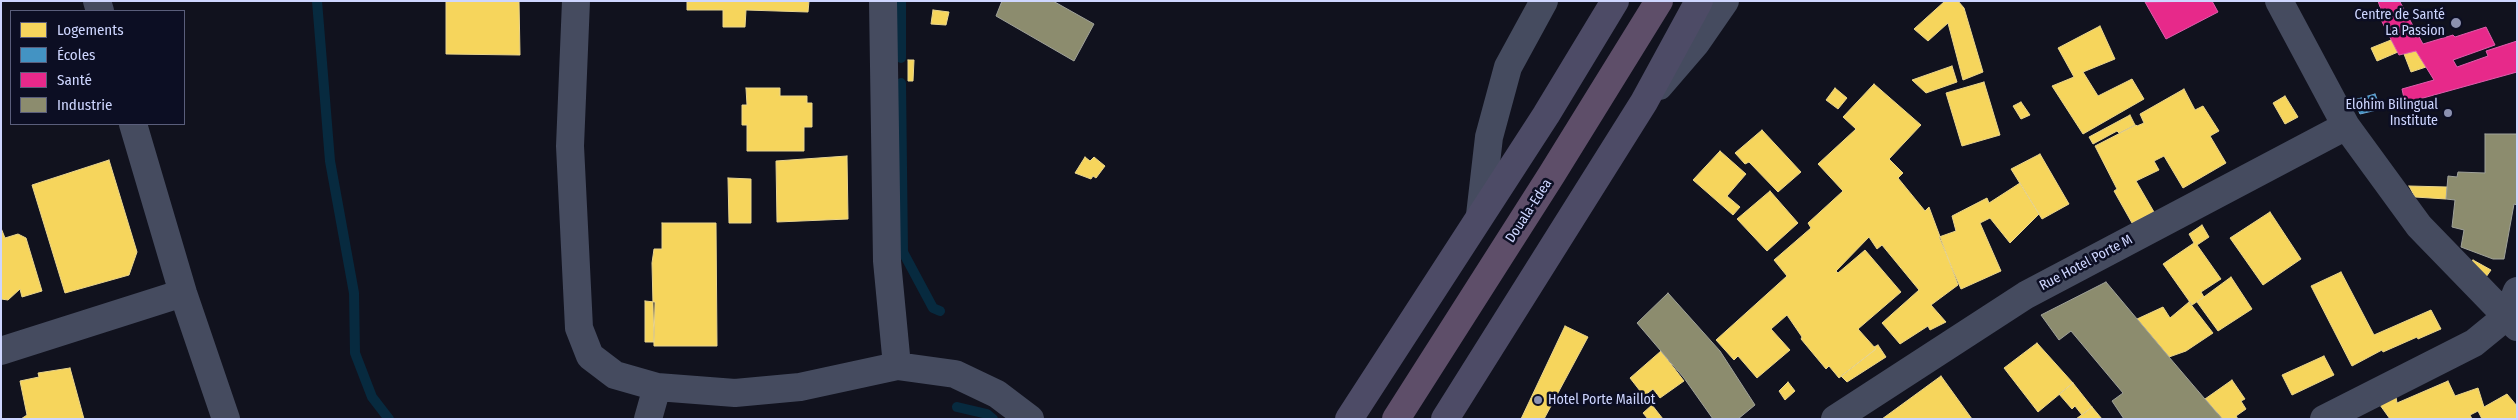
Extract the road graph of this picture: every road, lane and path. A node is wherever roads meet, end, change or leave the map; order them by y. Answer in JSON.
{"nodes":[{"id":1,"x":576,"y":1,"type":"edge"},
{"id":2,"x":883,"y":1,"type":"edge"},
{"id":3,"x":1544,"y":1,"type":"edge"},
{"id":4,"x":1615,"y":1,"type":"edge"},
{"id":5,"x":1659,"y":1,"type":"edge"},
{"id":6,"x":1699,"y":1,"type":"edge"},
{"id":7,"x":1725,"y":1,"type":"edge"},
{"id":8,"x":2279,"y":1,"type":"edge"},
{"id":9,"x":1644,"y":102,"type":"junction"},
{"id":10,"x":133,"y":125,"type":"edge"},
{"id":11,"x":2346,"y":126,"type":"junction"},
{"id":12,"x":1480,"y":215,"type":"junction"},
{"id":13,"x":2517,"y":291,"type":"edge"},
{"id":14,"x":182,"y":293,"type":"junction"},
{"id":15,"x":2512,"y":321,"type":"edge"},
{"id":16,"x":1,"y":351,"type":"edge"},
{"id":17,"x":897,"y":366,"type":"junction"},
{"id":18,"x":657,"y":387,"type":"junction"},
{"id":19,"x":226,"y":419,"type":"edge"},
{"id":20,"x":648,"y":419,"type":"edge"},
{"id":21,"x":1030,"y":419,"type":"edge"},
{"id":22,"x":1349,"y":419,"type":"edge"},
{"id":23,"x":1396,"y":419,"type":"edge"},
{"id":24,"x":1445,"y":419,"type":"edge"},
{"id":25,"x":1836,"y":419,"type":"edge"},
{"id":26,"x":2324,"y":419,"type":"edge"}],
"edges":[{"from":1,"to":18,"type":"street"},
{"from":2,"to":17,"type":"street"},
{"from":3,"to":12,"type":"street"},
{"from":4,"to":12,"type":"main road"},
{"from":5,"to":23,"type":"highway","name":"Douala-Edea"},
{"from":6,"to":9,"type":"main road"},
{"from":7,"to":9,"type":"street"},
{"from":8,"to":11,"type":"street"},
{"from":9,"to":24,"type":"main road"},
{"from":10,"to":14,"type":"street"},
{"from":11,"to":15,"type":"street"},
{"from":11,"to":25,"type":"street","name":"Rue Hotel Porte M"},
{"from":12,"to":22,"type":"main road"},
{"from":13,"to":15,"type":"street"},
{"from":14,"to":16,"type":"street"},
{"from":14,"to":19,"type":"street"},
{"from":15,"to":26,"type":"street"},
{"from":17,"to":18,"type":"street"},
{"from":17,"to":21,"type":"street"},
{"from":18,"to":20,"type":"street"}]}
